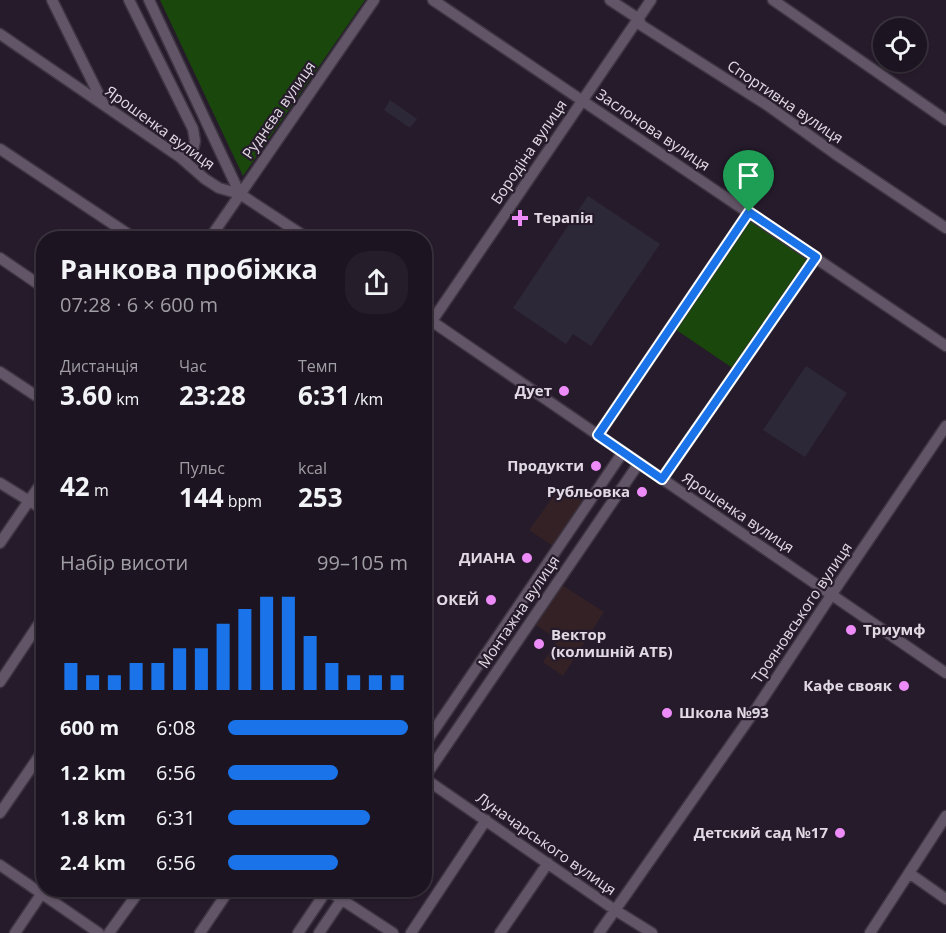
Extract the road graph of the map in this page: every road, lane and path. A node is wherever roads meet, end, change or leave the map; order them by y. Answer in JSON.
{"nodes":[{"id":1,"x":52,"y":0,"type":"edge"},
{"id":2,"x":129,"y":0,"type":"edge"},
{"id":3,"x":149,"y":0,"type":"edge"},
{"id":4,"x":374,"y":0,"type":"edge"},
{"id":5,"x":433,"y":0,"type":"edge"},
{"id":6,"x":610,"y":0,"type":"edge"},
{"id":7,"x":651,"y":0,"type":"edge"},
{"id":8,"x":773,"y":0,"type":"edge"},
{"id":9,"x":639,"y":19,"type":"junction"},
{"id":10,"x":0,"y":34,"type":"edge"},
{"id":11,"x":582,"y":100,"type":"junction"},
{"id":12,"x":104,"y":105,"type":"junction"},
{"id":13,"x":946,"y":120,"type":"edge"},
{"id":14,"x":0,"y":149,"type":"edge"},
{"id":15,"x":181,"y":158,"type":"junction"},
{"id":16,"x":240,"y":194,"type":"junction"},
{"id":17,"x":749,"y":212,"type":"junction"},
{"id":18,"x":946,"y":228,"type":"edge"},
{"id":19,"x":123,"y":231,"type":"edge"},
{"id":20,"x":215,"y":231,"type":"edge"},
{"id":21,"x":296,"y":231,"type":"edge"},
{"id":22,"x":816,"y":257,"type":"junction"},
{"id":23,"x":0,"y":258,"type":"edge"},
{"id":24,"x":36,"y":283,"type":"edge"},
{"id":25,"x":432,"y":313,"type":"edge"},
{"id":26,"x":432,"y":322,"type":"edge"},
{"id":27,"x":946,"y":345,"type":"edge"},
{"id":28,"x":0,"y":372,"type":"edge"},
{"id":29,"x":36,"y":396,"type":"edge"},
{"id":30,"x":946,"y":426,"type":"edge"},
{"id":31,"x":598,"y":435,"type":"junction"},
{"id":32,"x":623,"y":452,"type":"junction"},
{"id":33,"x":639,"y":463,"type":"junction"},
{"id":34,"x":662,"y":479,"type":"junction"},
{"id":35,"x":0,"y":483,"type":"edge"},
{"id":36,"x":36,"y":490,"type":"edge"},
{"id":37,"x":29,"y":500,"type":"junction"},
{"id":38,"x":36,"y":505,"type":"edge"},
{"id":39,"x":0,"y":543,"type":"edge"},
{"id":40,"x":832,"y":594,"type":"junction"},
{"id":41,"x":36,"y":628,"type":"edge"},
{"id":42,"x":946,"y":673,"type":"edge"},
{"id":43,"x":0,"y":682,"type":"edge"},
{"id":44,"x":432,"y":733,"type":"edge"},
{"id":45,"x":36,"y":761,"type":"edge"},
{"id":46,"x":432,"y":770,"type":"edge"},
{"id":47,"x":432,"y":783,"type":"edge"},
{"id":48,"x":0,"y":813,"type":"edge"},
{"id":49,"x":946,"y":816,"type":"edge"},
{"id":50,"x":486,"y":820,"type":"junction"},
{"id":51,"x":548,"y":863,"type":"junction"},
{"id":52,"x":0,"y":865,"type":"edge"},
{"id":53,"x":909,"y":873,"type":"junction"},
{"id":54,"x":36,"y":888,"type":"edge"},
{"id":55,"x":40,"y":897,"type":"edge"},
{"id":56,"x":50,"y":897,"type":"edge"},
{"id":57,"x":135,"y":897,"type":"edge"},
{"id":58,"x":224,"y":897,"type":"edge"},
{"id":59,"x":322,"y":897,"type":"edge"},
{"id":60,"x":339,"y":897,"type":"edge"},
{"id":61,"x":342,"y":899,"type":"junction"},
{"id":62,"x":946,"y":899,"type":"edge"},
{"id":63,"x":615,"y":910,"type":"junction"},
{"id":64,"x":15,"y":933,"type":"edge"},
{"id":65,"x":99,"y":933,"type":"edge"},
{"id":66,"x":109,"y":933,"type":"edge"},
{"id":67,"x":200,"y":933,"type":"edge"},
{"id":68,"x":298,"y":933,"type":"edge"},
{"id":69,"x":319,"y":933,"type":"edge"},
{"id":70,"x":393,"y":933,"type":"edge"},
{"id":71,"x":411,"y":933,"type":"edge"},
{"id":72,"x":500,"y":933,"type":"edge"},
{"id":73,"x":599,"y":933,"type":"edge"},
{"id":74,"x":652,"y":933,"type":"edge"},
{"id":75,"x":870,"y":933,"type":"edge"}],
"edges":[{"from":1,"to":12,"type":"street"},
{"from":2,"to":15,"type":"street"},
{"from":3,"to":16,"type":"street"},
{"from":4,"to":16,"type":"street","name":"Руднєва вулиця"},
{"from":5,"to":11,"type":"street","name":"Заслонова вулиця"},
{"from":6,"to":9,"type":"street","name":"Спортивна вулиця"},
{"from":7,"to":9,"type":"street","name":"Бородіна вулиця"},
{"from":8,"to":13,"type":"street"},
{"from":9,"to":11,"type":"street","name":"Бородіна вулиця"},
{"from":9,"to":18,"type":"street","name":"Спортивна вулиця"},
{"from":10,"to":12,"type":"street","name":"Ярошенка вулиця"},
{"from":11,"to":17,"type":"street","name":"Заслонова вулиця"},
{"from":11,"to":25,"type":"street","name":"Бородіна вулиця"},
{"from":12,"to":15,"type":"street","name":"Ярошенка вулиця"},
{"from":14,"to":19,"type":"street"},
{"from":15,"to":16,"type":"street","name":"Ярошенка вулиця"},
{"from":16,"to":20,"type":"street","name":"Руднєва вулиця"},
{"from":16,"to":21,"type":"street","name":"Ярошенка вулиця"},
{"from":17,"to":22,"type":"street","name":"Заслонова вулиця"},
{"from":17,"to":31,"type":"street"},
{"from":22,"to":27,"type":"street","name":"Заслонова вулиця"},
{"from":22,"to":34,"type":"street"},
{"from":23,"to":24,"type":"street"},
{"from":26,"to":31,"type":"street","name":"Ярошенка вулиця"},
{"from":28,"to":29,"type":"street"},
{"from":30,"to":40,"type":"street","name":"Трояновського вулиця"},
{"from":31,"to":32,"type":"street","name":"Ярошенка вулиця"},
{"from":32,"to":33,"type":"street","name":"Ярошенка вулиця"},
{"from":32,"to":44,"type":"street","name":"Монтажна вулиця"},
{"from":33,"to":34,"type":"street","name":"Ярошенка вулиця"},
{"from":33,"to":46,"type":"street","name":"Монтажна вулиця"},
{"from":34,"to":40,"type":"street","name":"Ярошенка вулиця"},
{"from":35,"to":37,"type":"street"},
{"from":36,"to":37,"type":"street"},
{"from":37,"to":38,"type":"street"},
{"from":37,"to":39,"type":"street"},
{"from":40,"to":42,"type":"street","name":"Ярошенка вулиця"},
{"from":40,"to":63,"type":"street","name":"Трояновського вулиця"},
{"from":41,"to":43,"type":"street"},
{"from":45,"to":48,"type":"street"},
{"from":47,"to":50,"type":"street","name":"Луначарського вулиця"},
{"from":49,"to":53,"type":"street"},
{"from":50,"to":51,"type":"street","name":"Луначарського вулиця"},
{"from":50,"to":71,"type":"street"},
{"from":51,"to":63,"type":"street","name":"Луначарського вулиця"},
{"from":51,"to":72,"type":"street"},
{"from":52,"to":54,"type":"street"},
{"from":53,"to":62,"type":"street"},
{"from":53,"to":75,"type":"street"},
{"from":55,"to":64,"type":"street"},
{"from":56,"to":65,"type":"street"},
{"from":57,"to":66,"type":"street"},
{"from":58,"to":67,"type":"street"},
{"from":59,"to":68,"type":"street"},
{"from":60,"to":61,"type":"street"},
{"from":61,"to":69,"type":"street"},
{"from":61,"to":70,"type":"street"},
{"from":63,"to":73,"type":"street","name":"Трояновського вулиця"},
{"from":63,"to":74,"type":"street","name":"Луначарського вулиця"}]}
